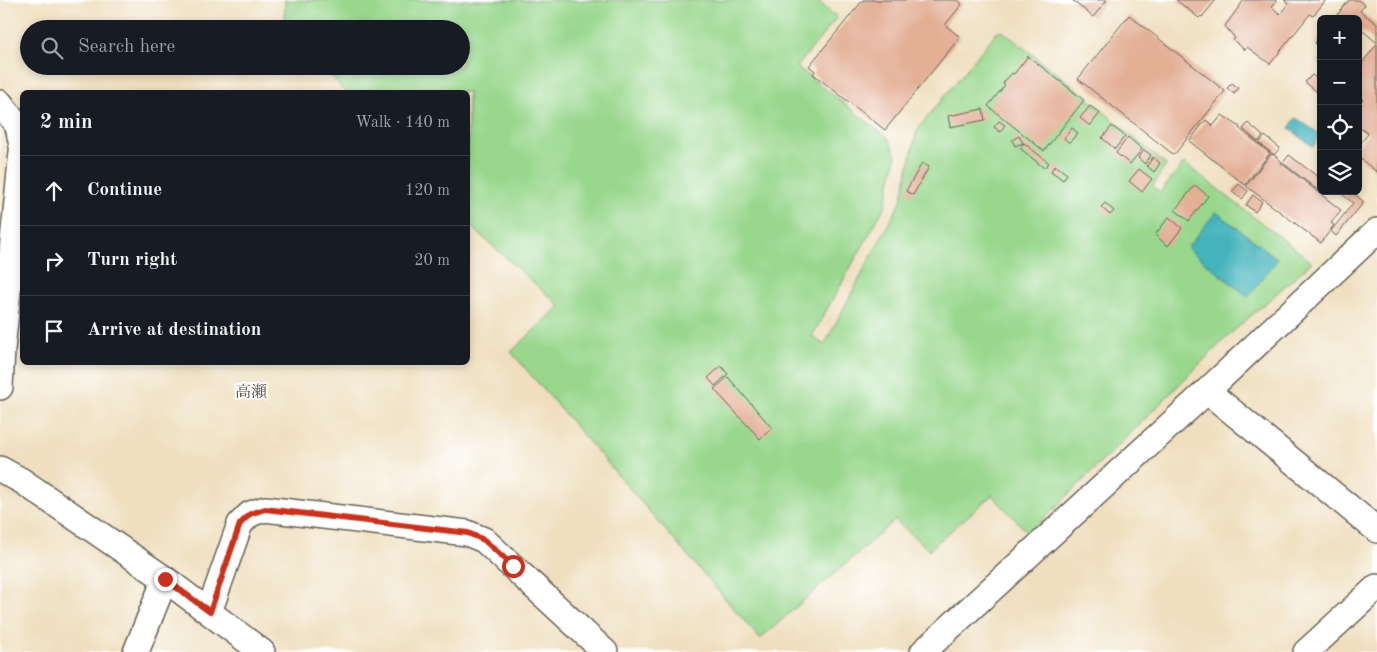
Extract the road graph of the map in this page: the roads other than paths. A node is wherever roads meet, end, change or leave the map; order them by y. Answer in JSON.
{"nodes":[{"id":1,"x":0,"y":103,"type":"edge"},
{"id":2,"x":20,"y":136,"type":"edge"},
{"id":3,"x":20,"y":172,"type":"edge"},
{"id":4,"x":1377,"y":231,"type":"edge"},
{"id":5,"x":0,"y":387,"type":"edge"},
{"id":6,"x":1207,"y":391,"type":"junction"},
{"id":7,"x":0,"y":469,"type":"edge"},
{"id":8,"x":1377,"y":530,"type":"edge"},
{"id":9,"x":165,"y":579,"type":"junction"},
{"id":10,"x":1377,"y":587,"type":"edge"},
{"id":11,"x":210,"y":612,"type":"junction"},
{"id":12,"x":136,"y":652,"type":"edge"},
{"id":13,"x":262,"y":652,"type":"edge"},
{"id":14,"x":605,"y":652,"type":"edge"},
{"id":15,"x":923,"y":652,"type":"edge"},
{"id":16,"x":1306,"y":652,"type":"edge"}],
"edges":[{"from":1,"to":2,"type":"street"},
{"from":3,"to":5,"type":"street"},
{"from":4,"to":6,"type":"street"},
{"from":6,"to":8,"type":"street"},
{"from":6,"to":15,"type":"street"},
{"from":7,"to":9,"type":"street"},
{"from":9,"to":11,"type":"street"},
{"from":9,"to":12,"type":"street"},
{"from":10,"to":16,"type":"street"},
{"from":11,"to":13,"type":"street"},
{"from":11,"to":14,"type":"street"}]}
